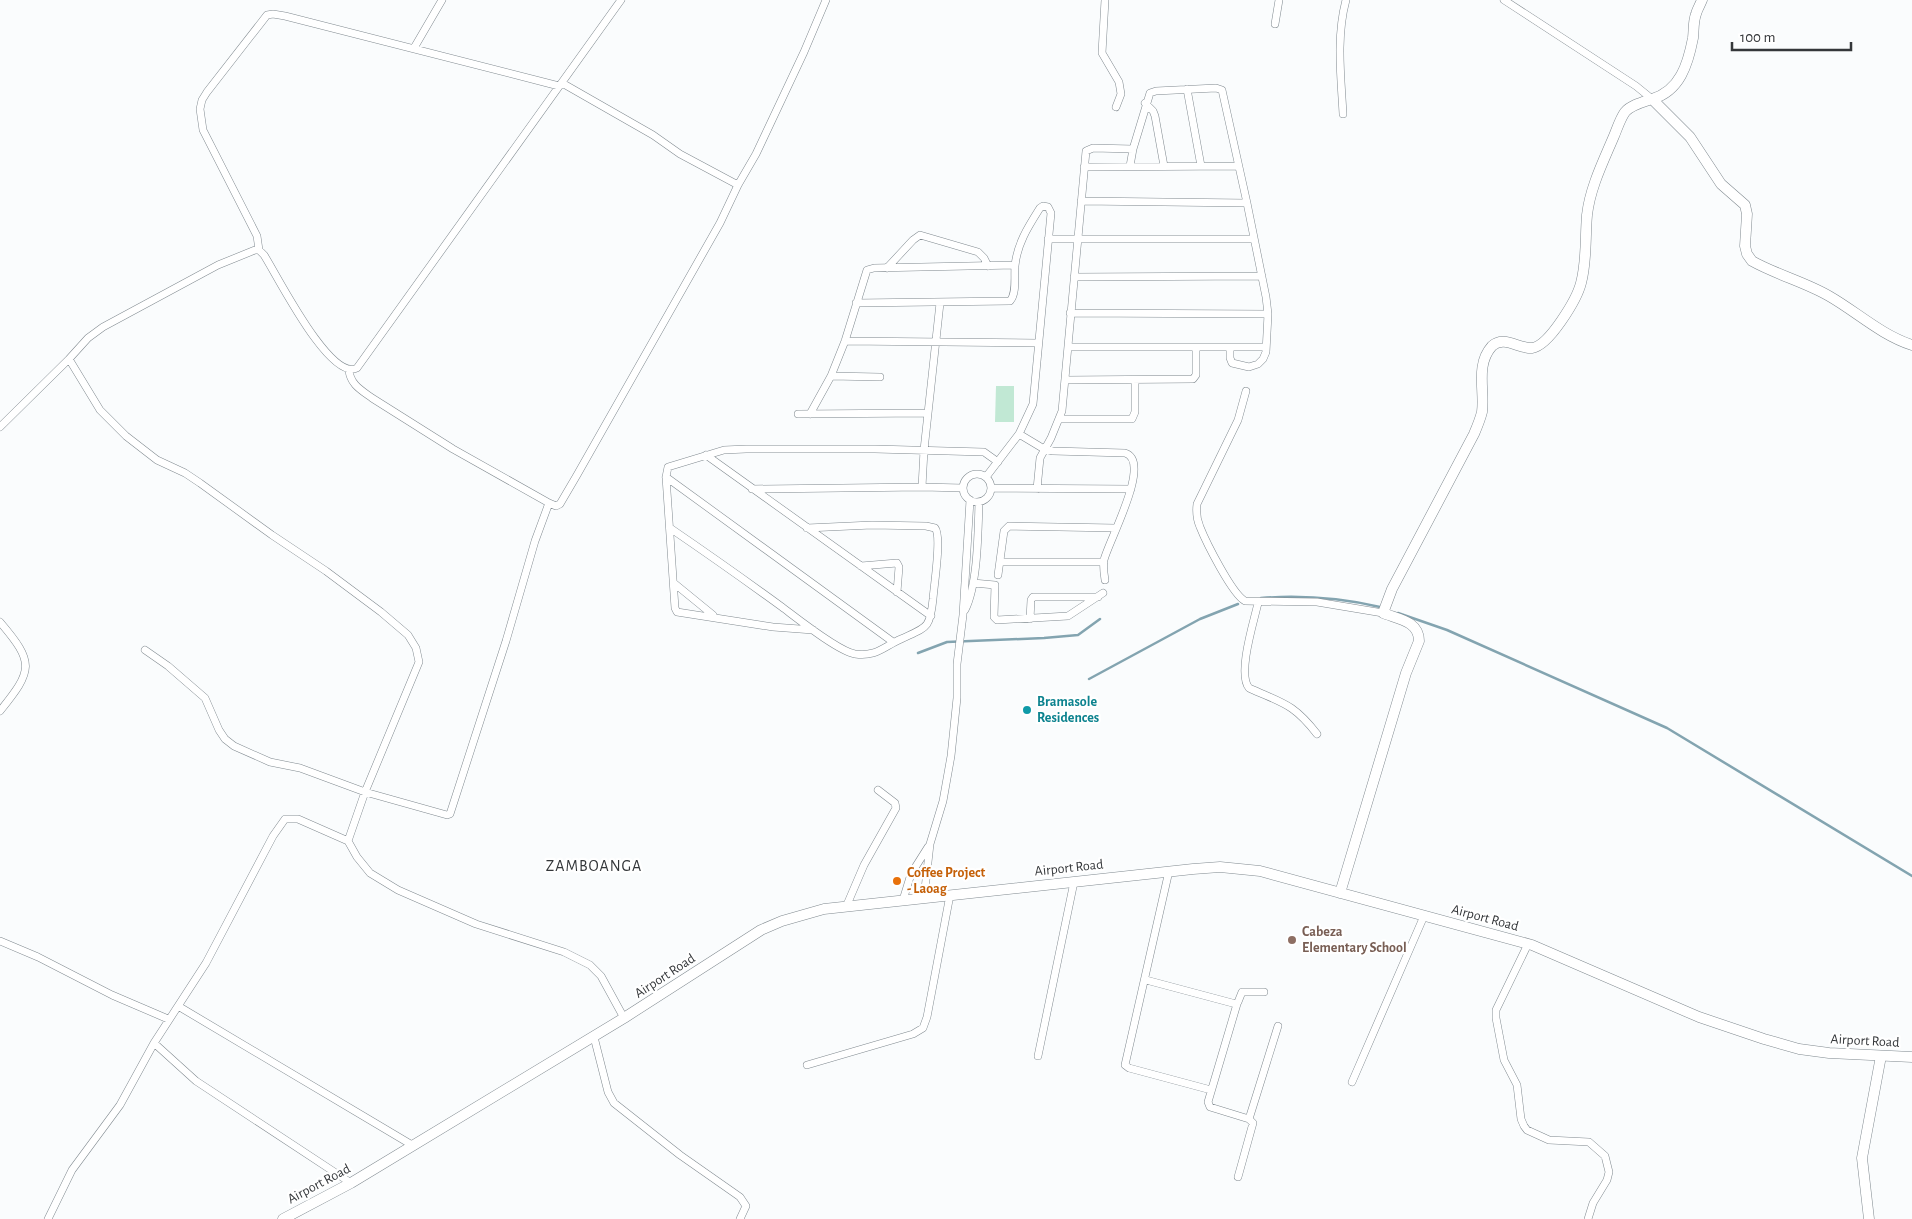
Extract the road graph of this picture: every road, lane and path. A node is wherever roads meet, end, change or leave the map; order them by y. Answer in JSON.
{"nodes":[{"id":1,"x":442,"y":0,"type":"edge"},
{"id":2,"x":621,"y":0,"type":"edge"},
{"id":3,"x":826,"y":0,"type":"edge"},
{"id":4,"x":1105,"y":0,"type":"edge"},
{"id":5,"x":1279,"y":0,"type":"edge"},
{"id":6,"x":1346,"y":0,"type":"edge"},
{"id":7,"x":1504,"y":0,"type":"edge"},
{"id":8,"x":1702,"y":0,"type":"edge"},
{"id":9,"x":1275,"y":24,"type":"dead end"},
{"id":10,"x":414,"y":48,"type":"junction"},
{"id":11,"x":560,"y":84,"type":"junction"},
{"id":12,"x":1187,"y":89,"type":"junction"},
{"id":13,"x":1652,"y":99,"type":"junction"},
{"id":14,"x":1145,"y":104,"type":"junction"},
{"id":15,"x":1116,"y":108,"type":"dead end"},
{"id":16,"x":1343,"y":114,"type":"dead end"},
{"id":17,"x":1133,"y":149,"type":"junction"},
{"id":18,"x":1130,"y":166,"type":"junction"},
{"id":19,"x":1164,"y":166,"type":"junction"},
{"id":20,"x":1201,"y":166,"type":"junction"},
{"id":21,"x":1238,"y":166,"type":"junction"},
{"id":22,"x":1084,"y":167,"type":"junction"},
{"id":23,"x":738,"y":185,"type":"junction"},
{"id":24,"x":1081,"y":201,"type":"junction"},
{"id":25,"x":1247,"y":202,"type":"junction"},
{"id":26,"x":1048,"y":239,"type":"junction"},
{"id":27,"x":1077,"y":239,"type":"junction"},
{"id":28,"x":1254,"y":239,"type":"junction"},
{"id":29,"x":259,"y":250,"type":"junction"},
{"id":30,"x":1015,"y":265,"type":"junction"},
{"id":31,"x":988,"y":266,"type":"junction"},
{"id":32,"x":887,"y":268,"type":"junction"},
{"id":33,"x":1262,"y":276,"type":"junction"},
{"id":34,"x":1074,"y":277,"type":"junction"},
{"id":35,"x":856,"y":303,"type":"junction"},
{"id":36,"x":940,"y":303,"type":"junction"},
{"id":37,"x":1070,"y":313,"type":"junction"},
{"id":38,"x":1268,"y":314,"type":"junction"},
{"id":39,"x":845,"y":342,"type":"junction"},
{"id":40,"x":936,"y":342,"type":"junction"},
{"id":41,"x":1038,"y":343,"type":"junction"},
{"id":42,"x":1912,"y":345,"type":"edge"},
{"id":43,"x":1068,"y":347,"type":"junction"},
{"id":44,"x":1196,"y":347,"type":"junction"},
{"id":45,"x":1230,"y":347,"type":"junction"},
{"id":46,"x":1266,"y":347,"type":"junction"},
{"id":47,"x":69,"y":359,"type":"junction"},
{"id":48,"x":349,"y":370,"type":"junction"},
{"id":49,"x":831,"y":376,"type":"junction"},
{"id":50,"x":880,"y":377,"type":"dead end"},
{"id":51,"x":1065,"y":380,"type":"junction"},
{"id":52,"x":1135,"y":380,"type":"junction"},
{"id":53,"x":1246,"y":391,"type":"dead end"},
{"id":54,"x":798,"y":414,"type":"dead end"},
{"id":55,"x":810,"y":414,"type":"junction"},
{"id":56,"x":928,"y":414,"type":"junction"},
{"id":57,"x":1059,"y":419,"type":"junction"},
{"id":58,"x":0,"y":427,"type":"edge"},
{"id":59,"x":1019,"y":434,"type":"junction"},
{"id":60,"x":1044,"y":449,"type":"junction"},
{"id":61,"x":924,"y":450,"type":"junction"},
{"id":62,"x":706,"y":456,"type":"junction"},
{"id":63,"x":998,"y":462,"type":"junction"},
{"id":64,"x":666,"y":476,"type":"junction"},
{"id":65,"x":986,"y":477,"type":"junction"},
{"id":66,"x":922,"y":487,"type":"junction"},
{"id":67,"x":752,"y":488,"type":"junction"},
{"id":68,"x":963,"y":488,"type":"junction"},
{"id":69,"x":991,"y":488,"type":"junction"},
{"id":70,"x":1037,"y":488,"type":"junction"},
{"id":71,"x":1132,"y":489,"type":"junction"},
{"id":72,"x":970,"y":500,"type":"junction"},
{"id":73,"x":979,"y":502,"type":"junction"},
{"id":74,"x":549,"y":503,"type":"junction"},
{"id":75,"x":670,"y":528,"type":"junction"},
{"id":76,"x":807,"y":528,"type":"junction"},
{"id":77,"x":1116,"y":528,"type":"junction"},
{"id":78,"x":968,"y":543,"type":"junction"},
{"id":79,"x":977,"y":544,"type":"junction"},
{"id":80,"x":1001,"y":562,"type":"junction"},
{"id":81,"x":1104,"y":562,"type":"junction"},
{"id":82,"x":861,"y":566,"type":"junction"},
{"id":83,"x":998,"y":575,"type":"dead end"},
{"id":84,"x":1105,"y":580,"type":"dead end"},
{"id":85,"x":973,"y":583,"type":"junction"},
{"id":86,"x":675,"y":584,"type":"junction"},
{"id":87,"x":897,"y":592,"type":"junction"},
{"id":88,"x":1258,"y":603,"type":"junction"},
{"id":89,"x":1383,"y":613,"type":"junction"},
{"id":90,"x":962,"y":615,"type":"junction"},
{"id":91,"x":714,"y":616,"type":"junction"},
{"id":92,"x":931,"y":616,"type":"junction"},
{"id":93,"x":1030,"y":619,"type":"junction"},
{"id":94,"x":0,"y":622,"type":"edge"},
{"id":95,"x":813,"y":630,"type":"junction"},
{"id":96,"x":893,"y":642,"type":"junction"},
{"id":97,"x":145,"y":650,"type":"dead end"},
{"id":98,"x":0,"y":710,"type":"edge"},
{"id":99,"x":1317,"y":734,"type":"dead end"},
{"id":100,"x":878,"y":790,"type":"dead end"},
{"id":101,"x":365,"y":792,"type":"junction"},
{"id":102,"x":348,"y":840,"type":"junction"},
{"id":103,"x":930,"y":844,"type":"junction"},
{"id":104,"x":1170,"y":871,"type":"junction"},
{"id":105,"x":1074,"y":882,"type":"junction"},
{"id":106,"x":1340,"y":893,"type":"junction"},
{"id":107,"x":950,"y":895,"type":"junction"},
{"id":108,"x":924,"y":898,"type":"junction"},
{"id":109,"x":903,"y":900,"type":"junction"},
{"id":110,"x":846,"y":907,"type":"junction"},
{"id":111,"x":1424,"y":916,"type":"junction"},
{"id":112,"x":0,"y":941,"type":"edge"},
{"id":113,"x":1528,"y":944,"type":"junction"},
{"id":114,"x":1146,"y":980,"type":"junction"},
{"id":115,"x":1264,"y":992,"type":"dead end"},
{"id":116,"x":1237,"y":1004,"type":"junction"},
{"id":117,"x":178,"y":1006,"type":"junction"},
{"id":118,"x":624,"y":1018,"type":"junction"},
{"id":119,"x":168,"y":1020,"type":"junction"},
{"id":120,"x":1278,"y":1026,"type":"dead end"},
{"id":121,"x":594,"y":1037,"type":"junction"},
{"id":122,"x":154,"y":1043,"type":"junction"},
{"id":123,"x":1038,"y":1056,"type":"dead end"},
{"id":124,"x":1882,"y":1056,"type":"junction"},
{"id":125,"x":1912,"y":1057,"type":"edge"},
{"id":126,"x":808,"y":1065,"type":"dead end"},
{"id":127,"x":1352,"y":1082,"type":"dead end"},
{"id":128,"x":1211,"y":1090,"type":"junction"},
{"id":129,"x":1249,"y":1119,"type":"junction"},
{"id":130,"x":412,"y":1145,"type":"junction"},
{"id":131,"x":1238,"y":1177,"type":"dead end"},
{"id":132,"x":351,"y":1183,"type":"junction"},
{"id":133,"x":48,"y":1219,"type":"edge"},
{"id":134,"x":283,"y":1219,"type":"edge"},
{"id":135,"x":740,"y":1219,"type":"edge"},
{"id":136,"x":1588,"y":1219,"type":"edge"},
{"id":137,"x":1869,"y":1219,"type":"edge"}],
"edges":[{"from":1,"to":10,"type":"street"},
{"from":2,"to":11,"type":"street"},
{"from":3,"to":23,"type":"street"},
{"from":4,"to":15,"type":"street"},
{"from":5,"to":9,"type":"street"},
{"from":6,"to":16,"type":"street"},
{"from":7,"to":13,"type":"street"},
{"from":8,"to":13,"type":"main road"},
{"from":10,"to":11,"type":"street"},
{"from":10,"to":29,"type":"street"},
{"from":11,"to":23,"type":"street"},
{"from":11,"to":48,"type":"street"},
{"from":12,"to":14,"type":"street"},
{"from":12,"to":20,"type":"street"},
{"from":12,"to":21,"type":"street"},
{"from":13,"to":42,"type":"main road"},
{"from":13,"to":89,"type":"main road"},
{"from":14,"to":17,"type":"street"},
{"from":14,"to":19,"type":"street"},
{"from":17,"to":18,"type":"street"},
{"from":17,"to":22,"type":"street"},
{"from":18,"to":19,"type":"street"},
{"from":18,"to":22,"type":"street"},
{"from":19,"to":20,"type":"street"},
{"from":20,"to":21,"type":"street"},
{"from":21,"to":25,"type":"street"},
{"from":22,"to":24,"type":"street"},
{"from":23,"to":74,"type":"street"},
{"from":24,"to":25,"type":"street"},
{"from":24,"to":27,"type":"street"},
{"from":25,"to":28,"type":"street"},
{"from":26,"to":27,"type":"street"},
{"from":26,"to":30,"type":"street"},
{"from":26,"to":41,"type":"street"},
{"from":27,"to":28,"type":"street"},
{"from":27,"to":34,"type":"street"},
{"from":28,"to":33,"type":"street"},
{"from":29,"to":47,"type":"street"},
{"from":29,"to":48,"type":"street"},
{"from":30,"to":31,"type":"street"},
{"from":30,"to":36,"type":"street"},
{"from":31,"to":32,"type":"street"},
{"from":31,"to":32,"type":"street"},
{"from":32,"to":35,"type":"street"},
{"from":33,"to":34,"type":"street"},
{"from":33,"to":38,"type":"street"},
{"from":34,"to":37,"type":"street"},
{"from":35,"to":36,"type":"street"},
{"from":35,"to":39,"type":"street"},
{"from":36,"to":40,"type":"street"},
{"from":37,"to":38,"type":"street"},
{"from":37,"to":43,"type":"street"},
{"from":38,"to":46,"type":"street"},
{"from":39,"to":40,"type":"street"},
{"from":39,"to":49,"type":"street"},
{"from":40,"to":41,"type":"street"},
{"from":40,"to":56,"type":"street"},
{"from":41,"to":59,"type":"street"},
{"from":43,"to":44,"type":"street"},
{"from":43,"to":51,"type":"street"},
{"from":44,"to":45,"type":"street"},
{"from":44,"to":52,"type":"street"},
{"from":45,"to":46,"type":"street"},
{"from":45,"to":46,"type":"street"},
{"from":47,"to":58,"type":"street"},
{"from":47,"to":101,"type":"street"},
{"from":48,"to":74,"type":"street"},
{"from":49,"to":50,"type":"street"},
{"from":49,"to":55,"type":"street"},
{"from":51,"to":52,"type":"street"},
{"from":51,"to":57,"type":"street"},
{"from":52,"to":57,"type":"street"},
{"from":53,"to":88,"type":"street"},
{"from":54,"to":55,"type":"street"},
{"from":55,"to":56,"type":"street"},
{"from":56,"to":61,"type":"street"},
{"from":57,"to":60,"type":"street"},
{"from":59,"to":60,"type":"street"},
{"from":59,"to":63,"type":"street"},
{"from":60,"to":70,"type":"street"},
{"from":60,"to":71,"type":"street"},
{"from":61,"to":62,"type":"street"},
{"from":61,"to":63,"type":"street"},
{"from":61,"to":66,"type":"street"},
{"from":62,"to":64,"type":"street"},
{"from":62,"to":67,"type":"street"},
{"from":63,"to":65,"type":"street"},
{"from":64,"to":75,"type":"street"},
{"from":64,"to":96,"type":"street"},
{"from":65,"to":68,"type":"street"},
{"from":65,"to":69,"type":"street"},
{"from":66,"to":67,"type":"street"},
{"from":66,"to":68,"type":"street"},
{"from":67,"to":76,"type":"street"},
{"from":68,"to":72,"type":"street"},
{"from":69,"to":70,"type":"street"},
{"from":69,"to":73,"type":"street"},
{"from":70,"to":71,"type":"street"},
{"from":71,"to":77,"type":"street"},
{"from":72,"to":73,"type":"street"},
{"from":72,"to":78,"type":"street"},
{"from":73,"to":79,"type":"street"},
{"from":74,"to":101,"type":"street"},
{"from":75,"to":86,"type":"street"},
{"from":75,"to":95,"type":"street"},
{"from":76,"to":82,"type":"street"},
{"from":76,"to":92,"type":"street"},
{"from":77,"to":80,"type":"street"},
{"from":77,"to":81,"type":"street"},
{"from":78,"to":79,"type":"street"},
{"from":78,"to":90,"type":"street"},
{"from":79,"to":85,"type":"street"},
{"from":80,"to":81,"type":"street"},
{"from":80,"to":83,"type":"street"},
{"from":81,"to":84,"type":"street"},
{"from":82,"to":87,"type":"street"},
{"from":82,"to":87,"type":"street"},
{"from":85,"to":90,"type":"street"},
{"from":85,"to":93,"type":"street"},
{"from":86,"to":91,"type":"street"},
{"from":86,"to":91,"type":"street"},
{"from":87,"to":92,"type":"street"},
{"from":88,"to":89,"type":"street"},
{"from":88,"to":99,"type":"street"},
{"from":89,"to":106,"type":"main road"},
{"from":90,"to":103,"type":"street"},
{"from":91,"to":95,"type":"street"},
{"from":92,"to":96,"type":"street"},
{"from":93,"to":93,"type":"street"},
{"from":94,"to":98,"type":"street"},
{"from":95,"to":96,"type":"street"},
{"from":97,"to":101,"type":"street"},
{"from":100,"to":110,"type":"street"},
{"from":101,"to":102,"type":"street"},
{"from":102,"to":117,"type":"street"},
{"from":102,"to":118,"type":"street"},
{"from":103,"to":108,"type":"street"},
{"from":103,"to":109,"type":"street"},
{"from":104,"to":105,"type":"main road","name":"Airport Road"},
{"from":104,"to":106,"type":"main road","name":"Airport Road"},
{"from":104,"to":114,"type":"street"},
{"from":105,"to":107,"type":"main road","name":"Airport Road"},
{"from":105,"to":123,"type":"street"},
{"from":106,"to":111,"type":"main road","name":"Airport Road"},
{"from":107,"to":108,"type":"main road","name":"Airport Road"},
{"from":107,"to":126,"type":"street"},
{"from":108,"to":109,"type":"main road","name":"Airport Road"},
{"from":109,"to":110,"type":"main road","name":"Airport Road"},
{"from":110,"to":118,"type":"main road","name":"Airport Road"},
{"from":111,"to":113,"type":"main road","name":"Airport Road"},
{"from":111,"to":127,"type":"street"},
{"from":112,"to":119,"type":"street"},
{"from":113,"to":124,"type":"main road","name":"Airport Road"},
{"from":113,"to":136,"type":"street"},
{"from":114,"to":116,"type":"street"},
{"from":114,"to":128,"type":"street"},
{"from":115,"to":116,"type":"street"},
{"from":116,"to":128,"type":"street"},
{"from":117,"to":119,"type":"street"},
{"from":117,"to":130,"type":"street"},
{"from":118,"to":121,"type":"main road","name":"Airport Road"},
{"from":119,"to":122,"type":"street"},
{"from":120,"to":129,"type":"street"},
{"from":121,"to":130,"type":"main road","name":"Airport Road"},
{"from":121,"to":135,"type":"street"},
{"from":122,"to":132,"type":"street"},
{"from":122,"to":133,"type":"street"},
{"from":124,"to":125,"type":"main road","name":"Airport Road"},
{"from":124,"to":137,"type":"main road"},
{"from":128,"to":129,"type":"street"},
{"from":129,"to":131,"type":"street"},
{"from":130,"to":132,"type":"main road","name":"Airport Road"},
{"from":132,"to":134,"type":"main road","name":"Airport Road"}]}
